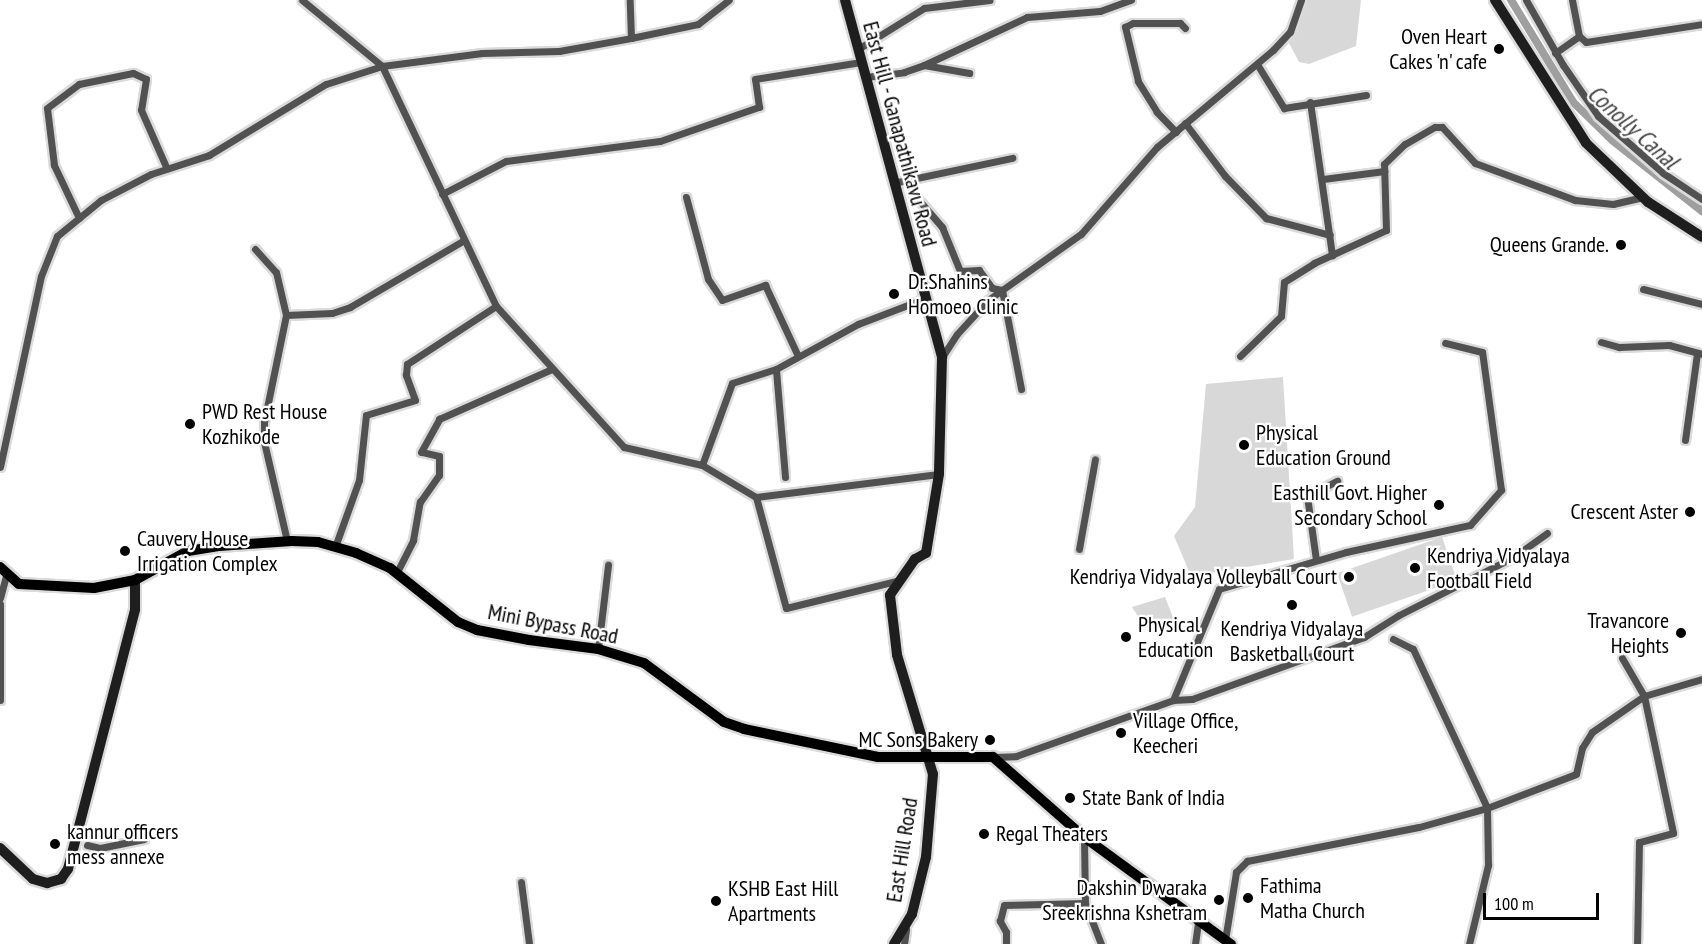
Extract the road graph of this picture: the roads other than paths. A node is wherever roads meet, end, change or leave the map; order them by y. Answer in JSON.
{"nodes":[{"id":1,"x":302,"y":0,"type":"edge"},
{"id":2,"x":630,"y":0,"type":"edge"},
{"id":3,"x":729,"y":0,"type":"edge"},
{"id":4,"x":844,"y":0,"type":"edge"},
{"id":5,"x":990,"y":0,"type":"edge"},
{"id":6,"x":1131,"y":0,"type":"edge"},
{"id":7,"x":1301,"y":0,"type":"edge"},
{"id":8,"x":1495,"y":0,"type":"edge"},
{"id":9,"x":1526,"y":0,"type":"edge"},
{"id":10,"x":1572,"y":0,"type":"edge"},
{"id":11,"x":1702,"y":24,"type":"edge"},
{"id":12,"x":1185,"y":28,"type":"dead end"},
{"id":13,"x":1579,"y":36,"type":"junction"},
{"id":14,"x":631,"y":38,"type":"junction"},
{"id":15,"x":858,"y":49,"type":"junction"},
{"id":16,"x":1555,"y":53,"type":"junction"},
{"id":17,"x":861,"y":62,"type":"junction"},
{"id":18,"x":924,"y":64,"type":"junction"},
{"id":19,"x":1257,"y":64,"type":"junction"},
{"id":20,"x":382,"y":66,"type":"junction"},
{"id":21,"x":969,"y":73,"type":"dead end"},
{"id":22,"x":866,"y":77,"type":"junction"},
{"id":23,"x":1366,"y":95,"type":"dead end"},
{"id":24,"x":1310,"y":102,"type":"junction"},
{"id":25,"x":1185,"y":123,"type":"junction"},
{"id":26,"x":1176,"y":132,"type":"junction"},
{"id":27,"x":1012,"y":158,"type":"dead end"},
{"id":28,"x":167,"y":169,"type":"junction"},
{"id":29,"x":1384,"y":171,"type":"junction"},
{"id":30,"x":914,"y":177,"type":"junction"},
{"id":31,"x":1323,"y":179,"type":"junction"},
{"id":32,"x":893,"y":183,"type":"junction"},
{"id":33,"x":442,"y":194,"type":"junction"},
{"id":34,"x":686,"y":197,"type":"dead end"},
{"id":35,"x":1643,"y":197,"type":"junction"},
{"id":36,"x":1702,"y":199,"type":"edge"},
{"id":37,"x":79,"y":218,"type":"junction"},
{"id":38,"x":1330,"y":235,"type":"junction"},
{"id":39,"x":1702,"y":237,"type":"edge"},
{"id":40,"x":464,"y":240,"type":"junction"},
{"id":41,"x":255,"y":249,"type":"dead end"},
{"id":42,"x":1332,"y":255,"type":"junction"},
{"id":43,"x":1643,"y":289,"type":"dead end"},
{"id":44,"x":1002,"y":290,"type":"junction"},
{"id":45,"x":923,"y":299,"type":"junction"},
{"id":46,"x":1702,"y":304,"type":"edge"},
{"id":47,"x":496,"y":306,"type":"junction"},
{"id":48,"x":286,"y":315,"type":"junction"},
{"id":49,"x":1601,"y":342,"type":"dead end"},
{"id":50,"x":1445,"y":343,"type":"dead end"},
{"id":51,"x":1700,"y":353,"type":"edge"},
{"id":52,"x":798,"y":356,"type":"junction"},
{"id":53,"x":942,"y":357,"type":"junction"},
{"id":54,"x":1240,"y":357,"type":"dead end"},
{"id":55,"x":552,"y":369,"type":"junction"},
{"id":56,"x":776,"y":369,"type":"junction"},
{"id":57,"x":1021,"y":389,"type":"dead end"},
{"id":58,"x":1685,"y":440,"type":"dead end"},
{"id":59,"x":1095,"y":459,"type":"dead end"},
{"id":60,"x":702,"y":465,"type":"junction"},
{"id":61,"x":0,"y":467,"type":"edge"},
{"id":62,"x":939,"y":474,"type":"junction"},
{"id":63,"x":785,"y":477,"type":"dead end"},
{"id":64,"x":1337,"y":481,"type":"dead end"},
{"id":65,"x":756,"y":497,"type":"junction"},
{"id":66,"x":1547,"y":533,"type":"dead end"},
{"id":67,"x":287,"y":541,"type":"junction"},
{"id":68,"x":335,"y":547,"type":"junction"},
{"id":69,"x":1079,"y":549,"type":"dead end"},
{"id":70,"x":1316,"y":560,"type":"junction"},
{"id":71,"x":608,"y":565,"type":"dead end"},
{"id":72,"x":3,"y":571,"type":"edge"},
{"id":73,"x":396,"y":574,"type":"junction"},
{"id":74,"x":135,"y":580,"type":"junction"},
{"id":75,"x":900,"y":580,"type":"junction"},
{"id":76,"x":0,"y":598,"type":"edge"},
{"id":77,"x":0,"y":604,"type":"edge"},
{"id":78,"x":1393,"y":639,"type":"dead end"},
{"id":79,"x":598,"y":649,"type":"junction"},
{"id":80,"x":1622,"y":657,"type":"dead end"},
{"id":81,"x":1702,"y":679,"type":"edge"},
{"id":82,"x":1644,"y":696,"type":"junction"},
{"id":83,"x":0,"y":700,"type":"edge"},
{"id":84,"x":1173,"y":700,"type":"junction"},
{"id":85,"x":993,"y":757,"type":"junction"},
{"id":86,"x":929,"y":758,"type":"junction"},
{"id":87,"x":1486,"y":808,"type":"junction"},
{"id":88,"x":1084,"y":837,"type":"junction"},
{"id":89,"x":144,"y":839,"type":"dead end"},
{"id":90,"x":87,"y":845,"type":"dead end"},
{"id":91,"x":0,"y":848,"type":"edge"},
{"id":92,"x":521,"y":882,"type":"dead end"},
{"id":93,"x":1086,"y":903,"type":"junction"},
{"id":94,"x":907,"y":923,"type":"junction"},
{"id":95,"x":1198,"y":923,"type":"junction"},
{"id":96,"x":1228,"y":942,"type":"edge"},
{"id":97,"x":529,"y":944,"type":"edge"},
{"id":98,"x":894,"y":944,"type":"edge"},
{"id":99,"x":903,"y":944,"type":"edge"},
{"id":100,"x":1006,"y":944,"type":"edge"},
{"id":101,"x":1101,"y":944,"type":"edge"},
{"id":102,"x":1195,"y":944,"type":"edge"},
{"id":103,"x":1469,"y":944,"type":"edge"},
{"id":104,"x":1637,"y":944,"type":"edge"}],
"edges":[{"from":1,"to":20,"type":"street"},
{"from":2,"to":14,"type":"street"},
{"from":3,"to":14,"type":"street"},
{"from":4,"to":15,"type":"main road","name":"East Hill - Ganapathikavu Road"},
{"from":5,"to":15,"type":"street"},
{"from":6,"to":18,"type":"street"},
{"from":7,"to":19,"type":"street"},
{"from":8,"to":35,"type":"main road"},
{"from":9,"to":16,"type":"street"},
{"from":10,"to":13,"type":"street"},
{"from":11,"to":13,"type":"street"},
{"from":12,"to":26,"type":"street"},
{"from":13,"to":16,"type":"street"},
{"from":14,"to":20,"type":"street"},
{"from":15,"to":17,"type":"main road","name":"East Hill - Ganapathikavu Road"},
{"from":16,"to":36,"type":"street"},
{"from":17,"to":22,"type":"main road","name":"East Hill - Ganapathikavu Road"},
{"from":17,"to":33,"type":"street"},
{"from":18,"to":21,"type":"street"},
{"from":18,"to":22,"type":"street"},
{"from":19,"to":24,"type":"street"},
{"from":19,"to":25,"type":"street"},
{"from":20,"to":28,"type":"street"},
{"from":20,"to":33,"type":"street"},
{"from":22,"to":32,"type":"main road","name":"East Hill - Ganapathikavu Road"},
{"from":23,"to":24,"type":"street"},
{"from":24,"to":31,"type":"street"},
{"from":25,"to":26,"type":"street"},
{"from":25,"to":38,"type":"street"},
{"from":26,"to":44,"type":"street"},
{"from":27,"to":30,"type":"street"},
{"from":28,"to":37,"type":"street"},
{"from":28,"to":37,"type":"street"},
{"from":29,"to":31,"type":"street"},
{"from":29,"to":35,"type":"street"},
{"from":29,"to":42,"type":"street"},
{"from":30,"to":32,"type":"street"},
{"from":30,"to":44,"type":"street"},
{"from":31,"to":38,"type":"street"},
{"from":32,"to":45,"type":"main road","name":"East Hill - Ganapathikavu Road"},
{"from":33,"to":40,"type":"street"},
{"from":34,"to":52,"type":"street"},
{"from":35,"to":39,"type":"main road"},
{"from":37,"to":61,"type":"street"},
{"from":38,"to":42,"type":"street"},
{"from":40,"to":47,"type":"street"},
{"from":40,"to":48,"type":"street"},
{"from":41,"to":48,"type":"street"},
{"from":42,"to":54,"type":"street"},
{"from":43,"to":46,"type":"street"},
{"from":44,"to":53,"type":"street"},
{"from":44,"to":57,"type":"street"},
{"from":45,"to":52,"type":"street"},
{"from":45,"to":53,"type":"main road","name":"East Hill - Ganapathikavu Road"},
{"from":47,"to":55,"type":"street"},
{"from":47,"to":68,"type":"street"},
{"from":48,"to":67,"type":"street"},
{"from":49,"to":51,"type":"street"},
{"from":50,"to":70,"type":"street"},
{"from":51,"to":58,"type":"street"},
{"from":52,"to":56,"type":"street"},
{"from":53,"to":62,"type":"main road","name":"East Hill - Ganapathikavu Road"},
{"from":55,"to":60,"type":"street"},
{"from":55,"to":73,"type":"street"},
{"from":56,"to":60,"type":"street"},
{"from":56,"to":63,"type":"street"},
{"from":59,"to":69,"type":"street"},
{"from":60,"to":65,"type":"street"},
{"from":62,"to":65,"type":"street"},
{"from":62,"to":75,"type":"main road","name":"East Hill - Ganapathikavu Road"},
{"from":64,"to":70,"type":"street"},
{"from":65,"to":75,"type":"street"},
{"from":66,"to":84,"type":"street"},
{"from":67,"to":68,"type":"main road","name":"Mini Bypass Road"},
{"from":67,"to":74,"type":"main road","name":"Mini Bypass Road"},
{"from":68,"to":73,"type":"main road","name":"Mini Bypass Road"},
{"from":70,"to":84,"type":"street"},
{"from":71,"to":79,"type":"street"},
{"from":72,"to":74,"type":"main road","name":"Mini Bypass Road"},
{"from":72,"to":76,"type":"street"},
{"from":73,"to":79,"type":"main road","name":"Mini Bypass Road"},
{"from":74,"to":91,"type":"main road"},
{"from":75,"to":86,"type":"main road","name":"East Hill - Ganapathikavu Road"},
{"from":77,"to":83,"type":"street"},
{"from":78,"to":87,"type":"street"},
{"from":79,"to":86,"type":"main road","name":"Mini Bypass Road"},
{"from":80,"to":82,"type":"street"},
{"from":81,"to":82,"type":"street"},
{"from":82,"to":87,"type":"street"},
{"from":82,"to":104,"type":"street"},
{"from":84,"to":85,"type":"street"},
{"from":85,"to":86,"type":"main road","name":"Mini Bypass Road"},
{"from":85,"to":88,"type":"main road"},
{"from":86,"to":94,"type":"main road","name":"East Hill Road"},
{"from":87,"to":96,"type":"street"},
{"from":87,"to":103,"type":"street"},
{"from":88,"to":93,"type":"street"},
{"from":88,"to":95,"type":"main road"},
{"from":89,"to":90,"type":"street"},
{"from":92,"to":97,"type":"street"},
{"from":93,"to":100,"type":"street"},
{"from":93,"to":101,"type":"street"},
{"from":94,"to":98,"type":"main road","name":"East Hill Road"},
{"from":94,"to":99,"type":"street"},
{"from":95,"to":96,"type":"main road"},
{"from":95,"to":102,"type":"street"}]}
